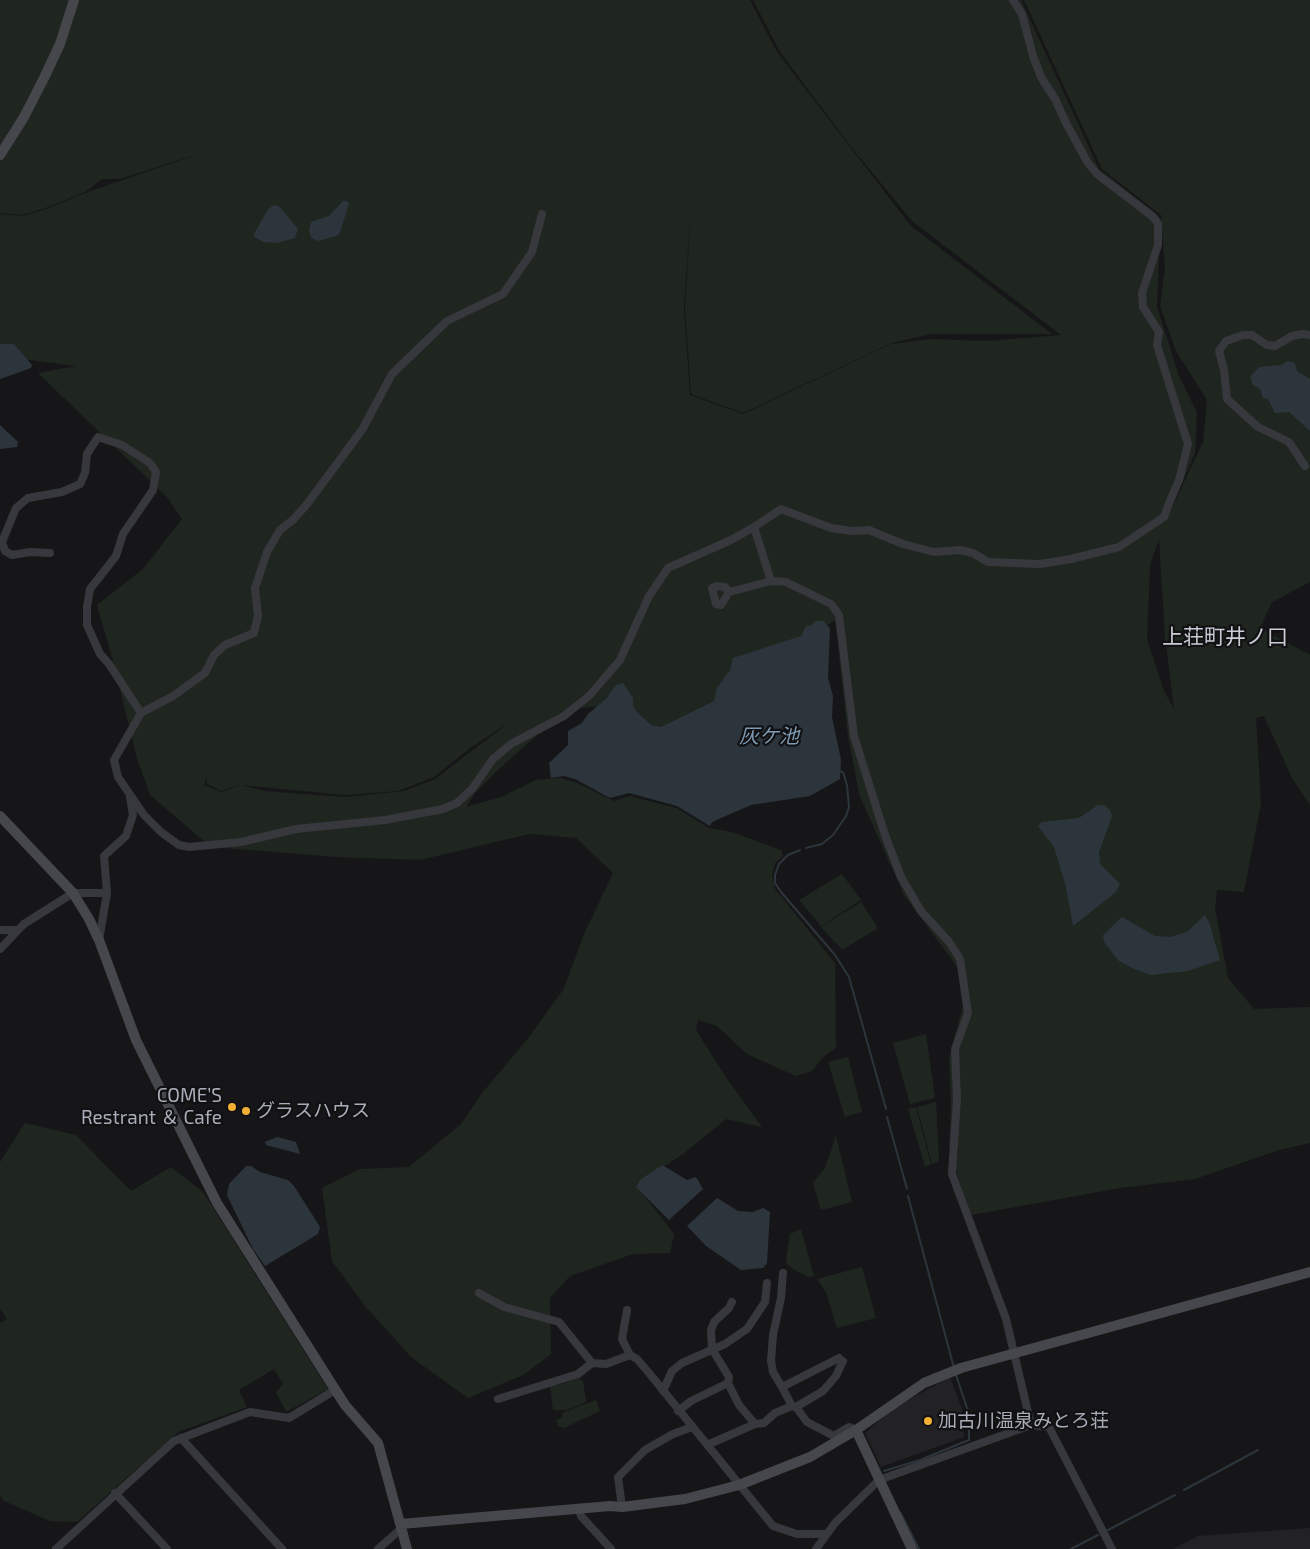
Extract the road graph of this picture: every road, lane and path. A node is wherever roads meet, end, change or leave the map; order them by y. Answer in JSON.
{"nodes":[{"id":1,"x":74,"y":0,"type":"edge"},
{"id":2,"x":1014,"y":0,"type":"edge"},
{"id":3,"x":0,"y":154,"type":"edge"},
{"id":4,"x":542,"y":214,"type":"dead end"},
{"id":5,"x":1310,"y":335,"type":"edge"},
{"id":6,"x":1305,"y":466,"type":"dead end"},
{"id":7,"x":754,"y":527,"type":"junction"},
{"id":8,"x":50,"y":553,"type":"dead end"},
{"id":9,"x":771,"y":581,"type":"junction"},
{"id":10,"x":729,"y":592,"type":"dead end"},
{"id":11,"x":141,"y":713,"type":"junction"},
{"id":12,"x":130,"y":793,"type":"junction"},
{"id":13,"x":0,"y":816,"type":"edge"},
{"id":14,"x":73,"y":893,"type":"junction"},
{"id":15,"x":108,"y":893,"type":"junction"},
{"id":16,"x":0,"y":930,"type":"edge"},
{"id":17,"x":17,"y":930,"type":"junction"},
{"id":18,"x":99,"y":940,"type":"junction"},
{"id":19,"x":0,"y":949,"type":"edge"},
{"id":20,"x":1310,"y":1272,"type":"edge"},
{"id":21,"x":783,"y":1273,"type":"dead end"},
{"id":22,"x":767,"y":1283,"type":"dead end"},
{"id":23,"x":479,"y":1293,"type":"dead end"},
{"id":24,"x":732,"y":1302,"type":"dead end"},
{"id":25,"x":627,"y":1310,"type":"dead end"},
{"id":26,"x":712,"y":1349,"type":"junction"},
{"id":27,"x":1014,"y":1354,"type":"junction"},
{"id":28,"x":630,"y":1355,"type":"junction"},
{"id":29,"x":592,"y":1363,"type":"junction"},
{"id":30,"x":728,"y":1383,"type":"junction"},
{"id":31,"x":782,"y":1387,"type":"junction"},
{"id":32,"x":335,"y":1390,"type":"junction"},
{"id":33,"x":663,"y":1392,"type":"junction"},
{"id":34,"x":498,"y":1399,"type":"dead end"},
{"id":35,"x":794,"y":1406,"type":"junction"},
{"id":36,"x":678,"y":1411,"type":"junction"},
{"id":37,"x":755,"y":1424,"type":"junction"},
{"id":38,"x":1031,"y":1424,"type":"junction"},
{"id":39,"x":692,"y":1427,"type":"junction"},
{"id":40,"x":856,"y":1430,"type":"junction"},
{"id":41,"x":181,"y":1438,"type":"junction"},
{"id":42,"x":707,"y":1445,"type":"junction"},
{"id":43,"x":879,"y":1480,"type":"junction"},
{"id":44,"x":739,"y":1485,"type":"junction"},
{"id":45,"x":115,"y":1493,"type":"junction"},
{"id":46,"x":622,"y":1507,"type":"junction"},
{"id":47,"x":579,"y":1510,"type":"junction"},
{"id":48,"x":402,"y":1526,"type":"junction"},
{"id":49,"x":826,"y":1534,"type":"junction"},
{"id":50,"x":56,"y":1549,"type":"edge"},
{"id":51,"x":167,"y":1549,"type":"edge"},
{"id":52,"x":282,"y":1549,"type":"edge"},
{"id":53,"x":378,"y":1549,"type":"edge"},
{"id":54,"x":408,"y":1549,"type":"edge"},
{"id":55,"x":611,"y":1549,"type":"edge"},
{"id":56,"x":816,"y":1549,"type":"edge"},
{"id":57,"x":912,"y":1549,"type":"edge"},
{"id":58,"x":1112,"y":1549,"type":"edge"}],
"edges":[{"from":1,"to":3,"type":"street"},
{"from":2,"to":7,"type":"street"},
{"from":4,"to":11,"type":"street"},
{"from":5,"to":6,"type":"street"},
{"from":7,"to":9,"type":"street"},
{"from":7,"to":12,"type":"street"},
{"from":8,"to":11,"type":"street"},
{"from":9,"to":10,"type":"street"},
{"from":9,"to":27,"type":"street"},
{"from":11,"to":12,"type":"street"},
{"from":12,"to":15,"type":"street"},
{"from":13,"to":14,"type":"street"},
{"from":14,"to":15,"type":"street"},
{"from":14,"to":17,"type":"street"},
{"from":14,"to":18,"type":"street"},
{"from":15,"to":18,"type":"street"},
{"from":16,"to":17,"type":"street"},
{"from":17,"to":19,"type":"street"},
{"from":18,"to":32,"type":"street"},
{"from":20,"to":27,"type":"street"},
{"from":21,"to":31,"type":"street"},
{"from":22,"to":26,"type":"street"},
{"from":23,"to":29,"type":"street"},
{"from":24,"to":26,"type":"street"},
{"from":25,"to":28,"type":"street"},
{"from":26,"to":30,"type":"street"},
{"from":26,"to":33,"type":"street"},
{"from":27,"to":38,"type":"street"},
{"from":27,"to":40,"type":"street"},
{"from":28,"to":29,"type":"street"},
{"from":28,"to":33,"type":"street"},
{"from":29,"to":34,"type":"street"},
{"from":30,"to":36,"type":"street"},
{"from":30,"to":37,"type":"street"},
{"from":31,"to":35,"type":"street"},
{"from":31,"to":35,"type":"street"},
{"from":32,"to":41,"type":"street"},
{"from":32,"to":48,"type":"street"},
{"from":33,"to":36,"type":"street"},
{"from":35,"to":37,"type":"street"},
{"from":35,"to":40,"type":"street"},
{"from":36,"to":39,"type":"street"},
{"from":37,"to":42,"type":"street"},
{"from":38,"to":43,"type":"street"},
{"from":38,"to":58,"type":"street"},
{"from":39,"to":42,"type":"street"},
{"from":39,"to":46,"type":"street"},
{"from":40,"to":43,"type":"street"},
{"from":40,"to":44,"type":"street"},
{"from":41,"to":45,"type":"street"},
{"from":41,"to":52,"type":"street"},
{"from":42,"to":44,"type":"street"},
{"from":43,"to":49,"type":"street"},
{"from":43,"to":57,"type":"street"},
{"from":44,"to":46,"type":"street"},
{"from":44,"to":49,"type":"street"},
{"from":45,"to":50,"type":"street"},
{"from":45,"to":51,"type":"street"},
{"from":46,"to":47,"type":"street"},
{"from":47,"to":48,"type":"street"},
{"from":47,"to":55,"type":"street"},
{"from":48,"to":53,"type":"street"},
{"from":48,"to":54,"type":"street"},
{"from":49,"to":56,"type":"street"}]}
